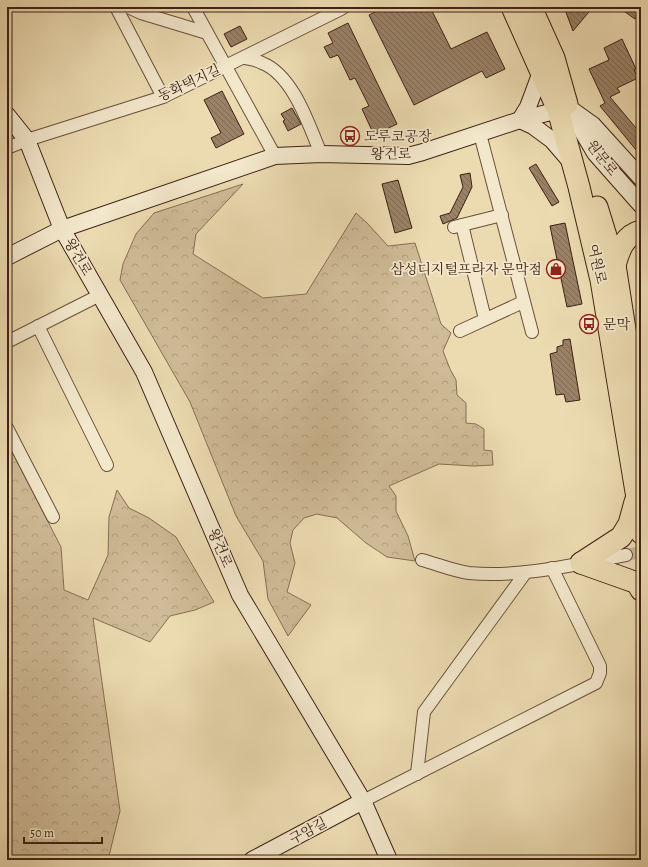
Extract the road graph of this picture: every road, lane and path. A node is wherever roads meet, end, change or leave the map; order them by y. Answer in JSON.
{"nodes":[{"id":1,"x":116,"y":7,"type":"edge"},
{"id":2,"x":128,"y":7,"type":"edge"},
{"id":3,"x":193,"y":7,"type":"edge"},
{"id":4,"x":344,"y":7,"type":"edge"},
{"id":5,"x":512,"y":7,"type":"edge"},
{"id":6,"x":530,"y":7,"type":"edge"},
{"id":7,"x":207,"y":33,"type":"junction"},
{"id":8,"x":244,"y":58,"type":"junction"},
{"id":9,"x":225,"y":67,"type":"junction"},
{"id":10,"x":541,"y":72,"type":"junction"},
{"id":11,"x":163,"y":97,"type":"junction"},
{"id":12,"x":563,"y":109,"type":"junction"},
{"id":13,"x":7,"y":115,"type":"edge"},
{"id":14,"x":520,"y":120,"type":"junction"},
{"id":15,"x":480,"y":134,"type":"junction"},
{"id":16,"x":27,"y":140,"type":"junction"},
{"id":17,"x":7,"y":148,"type":"edge"},
{"id":18,"x":321,"y":154,"type":"junction"},
{"id":19,"x":274,"y":156,"type":"junction"},
{"id":20,"x":573,"y":165,"type":"junction"},
{"id":21,"x":641,"y":178,"type":"edge"},
{"id":22,"x":641,"y":205,"type":"edge"},
{"id":23,"x":502,"y":215,"type":"junction"},
{"id":24,"x":62,"y":229,"type":"junction"},
{"id":25,"x":641,"y":232,"type":"edge"},
{"id":26,"x":7,"y":257,"type":"edge"},
{"id":27,"x":615,"y":265,"type":"junction"},
{"id":28,"x":100,"y":296,"type":"junction"},
{"id":29,"x":523,"y":302,"type":"junction"},
{"id":30,"x":485,"y":319,"type":"junction"},
{"id":31,"x":38,"y":326,"type":"junction"},
{"id":32,"x":460,"y":330,"type":"dead end"},
{"id":33,"x":532,"y":332,"type":"dead end"},
{"id":34,"x":7,"y":342,"type":"edge"},
{"id":35,"x":7,"y":428,"type":"edge"},
{"id":36,"x":641,"y":432,"type":"edge"},
{"id":37,"x":107,"y":465,"type":"dead end"},
{"id":38,"x":637,"y":498,"type":"junction"},
{"id":39,"x":53,"y":517,"type":"dead end"},
{"id":40,"x":641,"y":533,"type":"edge"},
{"id":41,"x":626,"y":555,"type":"tunnel mouth"},
{"id":42,"x":422,"y":560,"type":"dead end"},
{"id":43,"x":581,"y":563,"type":"junction"},
{"id":44,"x":552,"y":568,"type":"junction"},
{"id":45,"x":526,"y":572,"type":"junction"},
{"id":46,"x":641,"y":590,"type":"edge"},
{"id":47,"x":417,"y":774,"type":"junction"},
{"id":48,"x":363,"y":801,"type":"junction"},
{"id":49,"x":252,"y":860,"type":"edge"},
{"id":50,"x":390,"y":860,"type":"edge"}],
"edges":[{"from":1,"to":11,"type":"street"},
{"from":2,"to":7,"type":"street"},
{"from":3,"to":7,"type":"street"},
{"from":4,"to":8,"type":"street","name":"동화택지길"},
{"from":5,"to":10,"type":"highway","name":"여원로"},
{"from":6,"to":12,"type":"highway","name":"여원로"},
{"from":7,"to":9,"type":"street"},
{"from":8,"to":9,"type":"street","name":"동화택지길"},
{"from":8,"to":18,"type":"street"},
{"from":9,"to":11,"type":"street","name":"동화택지길"},
{"from":9,"to":19,"type":"street"},
{"from":10,"to":12,"type":"highway","name":"여원로"},
{"from":10,"to":14,"type":"street"},
{"from":11,"to":16,"type":"street","name":"동화택지길"},
{"from":12,"to":14,"type":"street","name":"왕건로"},
{"from":12,"to":20,"type":"highway","name":"여원로"},
{"from":12,"to":21,"type":"street","name":"원문로"},
{"from":12,"to":22,"type":"street","name":"원문로"},
{"from":12,"to":27,"type":"highway","name":"여원로"},
{"from":13,"to":16,"type":"street"},
{"from":14,"to":15,"type":"street","name":"왕건로"},
{"from":14,"to":20,"type":"street"},
{"from":15,"to":18,"type":"street","name":"왕건로"},
{"from":15,"to":23,"type":"street"},
{"from":16,"to":17,"type":"street","name":"동화택지길"},
{"from":16,"to":24,"type":"street"},
{"from":18,"to":19,"type":"street","name":"왕건로"},
{"from":19,"to":24,"type":"street","name":"왕건로"},
{"from":20,"to":38,"type":"highway","name":"여원로"},
{"from":23,"to":29,"type":"street"},
{"from":23,"to":30,"type":"street"},
{"from":24,"to":26,"type":"street","name":"왕건로"},
{"from":24,"to":28,"type":"street","name":"왕건로"},
{"from":25,"to":27,"type":"highway"},
{"from":27,"to":36,"type":"highway","name":"여원로"},
{"from":28,"to":31,"type":"street"},
{"from":28,"to":48,"type":"street","name":"왕건로"},
{"from":29,"to":30,"type":"street"},
{"from":29,"to":33,"type":"street"},
{"from":30,"to":32,"type":"street"},
{"from":31,"to":34,"type":"street"},
{"from":31,"to":37,"type":"street"},
{"from":35,"to":39,"type":"street"},
{"from":38,"to":40,"type":"highway","name":"여원로"},
{"from":38,"to":43,"type":"highway"},
{"from":41,"to":43,"type":"street"},
{"from":42,"to":45,"type":"street"},
{"from":43,"to":44,"type":"street"},
{"from":43,"to":46,"type":"highway"},
{"from":44,"to":45,"type":"street"},
{"from":44,"to":47,"type":"street"},
{"from":45,"to":47,"type":"street"},
{"from":47,"to":48,"type":"street"},
{"from":48,"to":49,"type":"street","name":"구암길"},
{"from":48,"to":50,"type":"street","name":"왕건로"}]}
